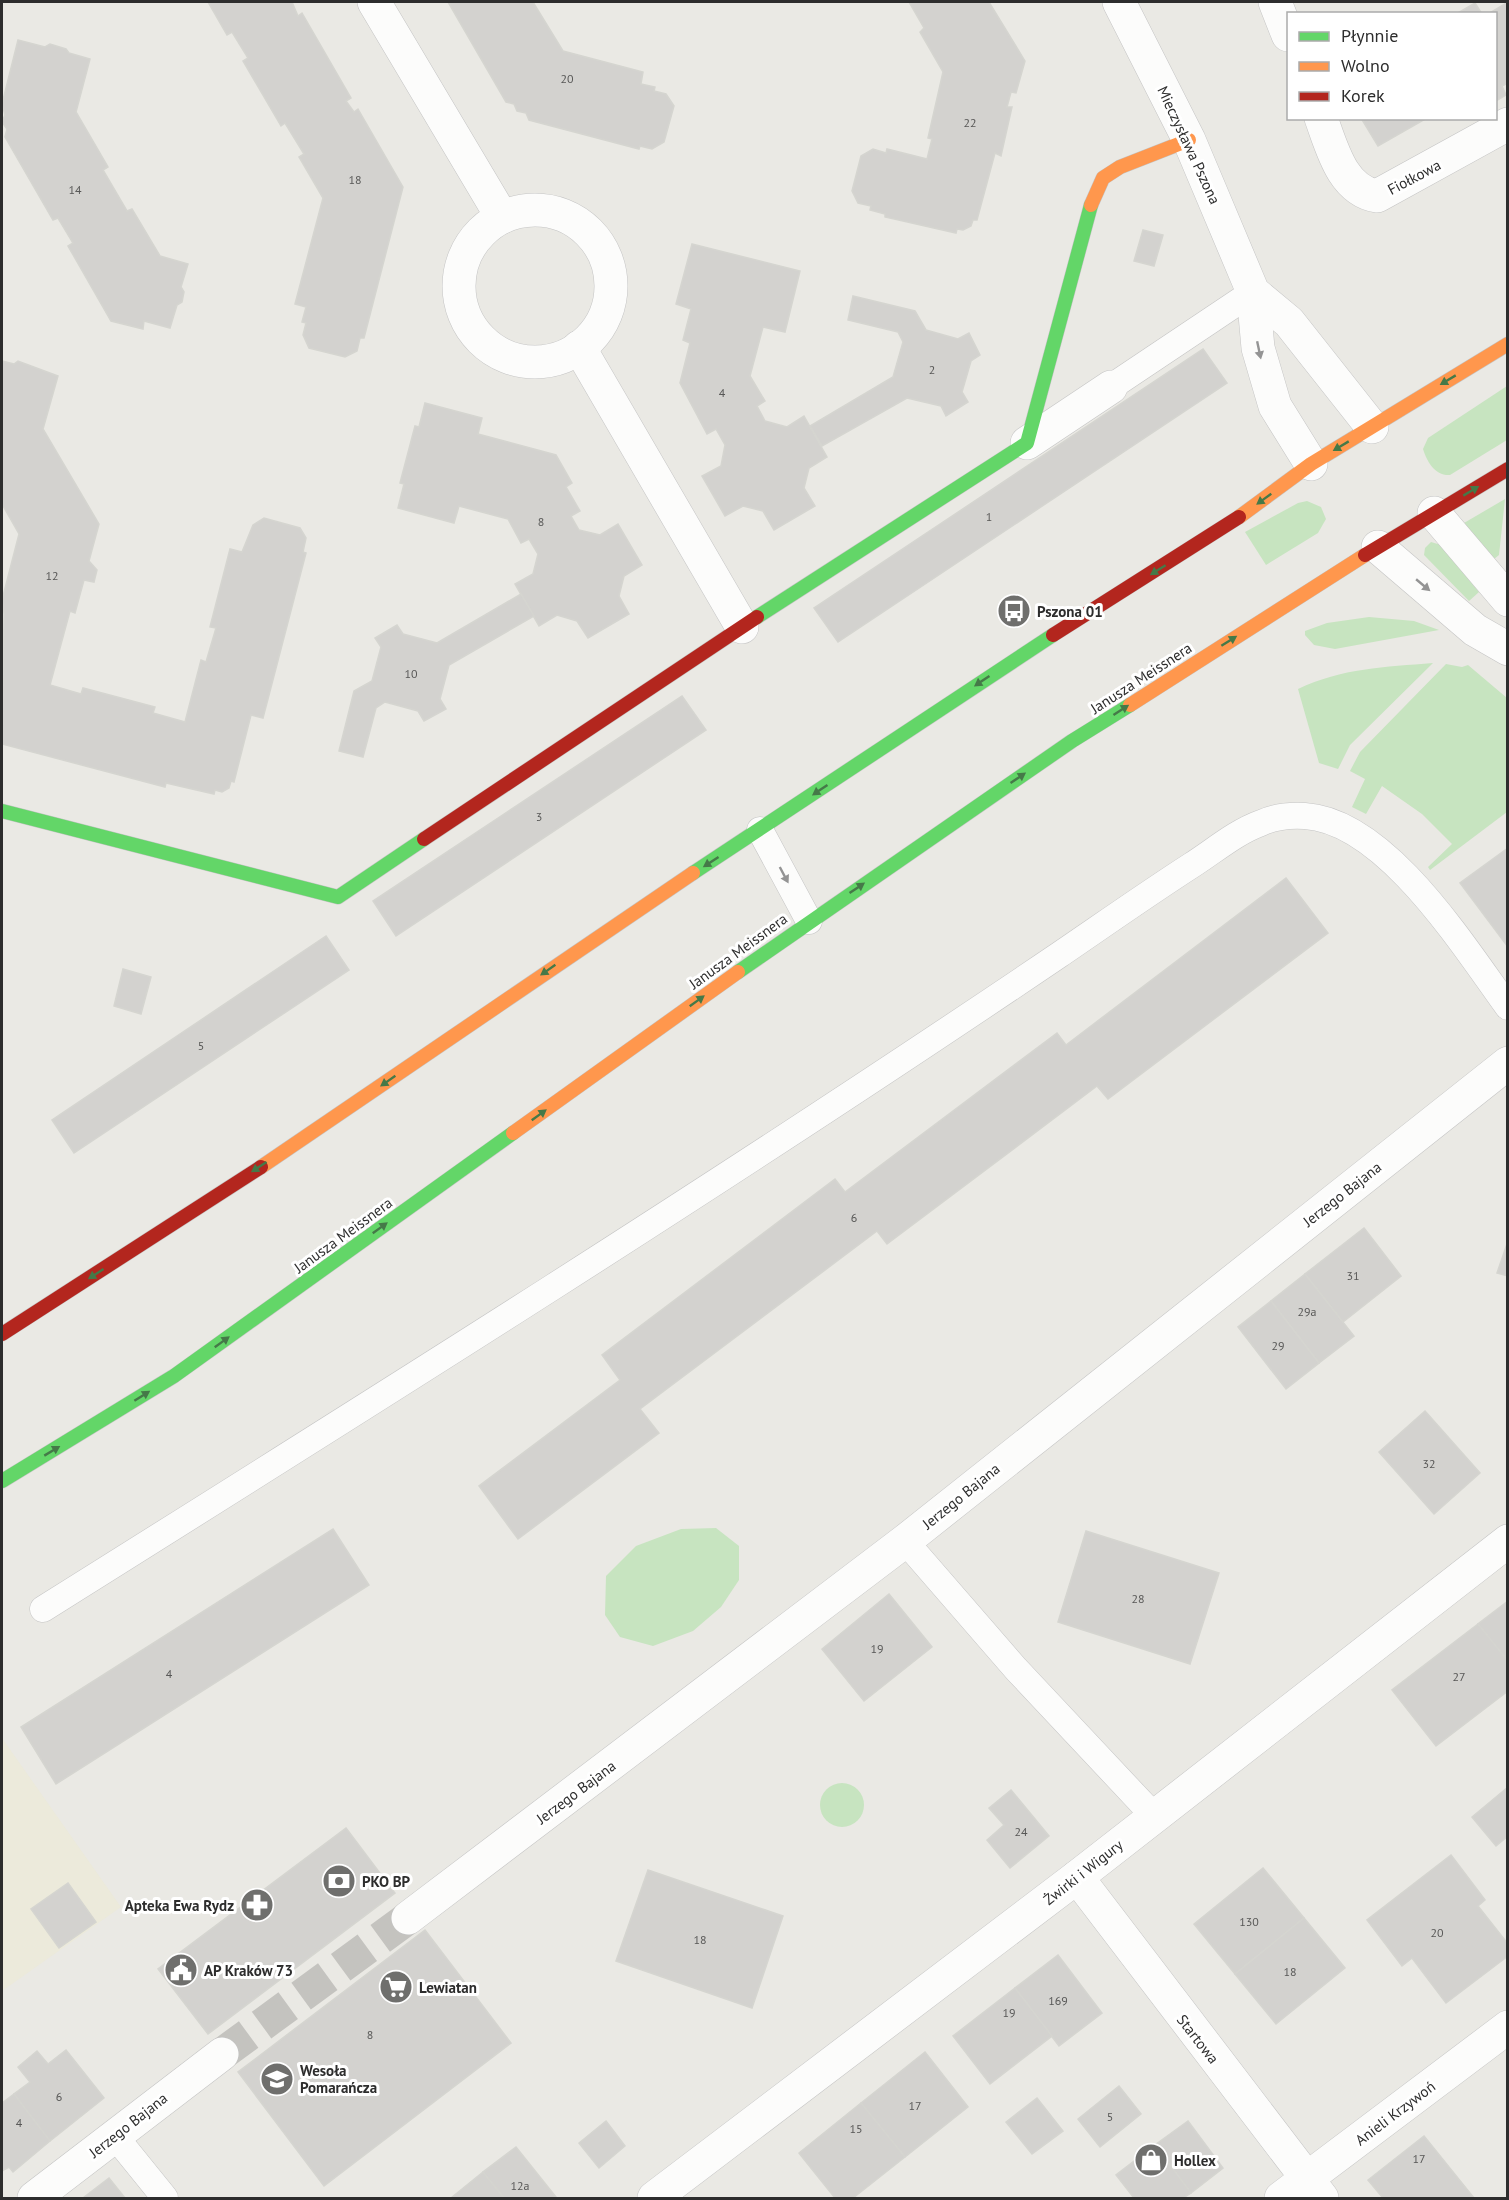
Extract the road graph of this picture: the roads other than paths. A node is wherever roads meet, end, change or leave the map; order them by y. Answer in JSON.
{"nodes":[{"id":1,"x":374,"y":2,"type":"edge"},
{"id":2,"x":1119,"y":2,"type":"edge"},
{"id":3,"x":1275,"y":2,"type":"edge"},
{"id":4,"x":1287,"y":32,"type":"edge"},
{"id":5,"x":1322,"y":120,"type":"edge"},
{"id":6,"x":1508,"y":124,"type":"edge"},
{"id":7,"x":1189,"y":140,"type":"junction"},
{"id":8,"x":502,"y":217,"type":"junction"},
{"id":9,"x":1253,"y":292,"type":"junction"},
{"id":10,"x":1508,"y":344,"type":"edge"},
{"id":11,"x":579,"y":347,"type":"junction"},
{"id":12,"x":1111,"y":387,"type":"joint"},
{"id":13,"x":1372,"y":427,"type":"junction"},
{"id":14,"x":1027,"y":443,"type":"junction"},
{"id":15,"x":1311,"y":464,"type":"junction"},
{"id":16,"x":1508,"y":469,"type":"edge"},
{"id":17,"x":1434,"y":513,"type":"junction"},
{"id":18,"x":1378,"y":547,"type":"junction"},
{"id":19,"x":1508,"y":600,"type":"edge"},
{"id":20,"x":742,"y":627,"type":"junction"},
{"id":21,"x":1508,"y":649,"type":"edge"},
{"id":22,"x":2,"y":811,"type":"edge"},
{"id":23,"x":760,"y":830,"type":"junction"},
{"id":24,"x":809,"y":921,"type":"junction"},
{"id":25,"x":1508,"y":1007,"type":"edge"},
{"id":26,"x":1508,"y":1063,"type":"edge"},
{"id":27,"x":2,"y":1334,"type":"edge"},
{"id":28,"x":2,"y":1481,"type":"edge"},
{"id":29,"x":905,"y":1541,"type":"junction"},
{"id":30,"x":1508,"y":1541,"type":"edge"},
{"id":31,"x":43,"y":1609,"type":"dead end"},
{"id":32,"x":1154,"y":1816,"type":"junction"},
{"id":33,"x":1077,"y":1877,"type":"junction"},
{"id":34,"x":408,"y":1918,"type":"tunnel mouth"},
{"id":35,"x":1508,"y":2027,"type":"edge"},
{"id":36,"x":222,"y":2054,"type":"tunnel mouth"},
{"id":37,"x":114,"y":2135,"type":"junction"},
{"id":38,"x":1315,"y":2189,"type":"edge"},
{"id":39,"x":34,"y":2199,"type":"edge"},
{"id":40,"x":165,"y":2199,"type":"edge"},
{"id":41,"x":654,"y":2199,"type":"edge"},
{"id":42,"x":1281,"y":2199,"type":"edge"}],
"edges":[{"from":1,"to":8,"type":"street"},
{"from":2,"to":7,"type":"street","name":"Mieczysława Pszona"},
{"from":3,"to":4,"type":"street"},
{"from":5,"to":6,"type":"street","name":"Fiołkowa"},
{"from":7,"to":9,"type":"street","name":"Mieczysława Pszona"},
{"from":7,"to":14,"type":"main road"},
{"from":8,"to":11,"type":"street"},
{"from":8,"to":11,"type":"street"},
{"from":9,"to":12,"type":"lane"},
{"from":9,"to":13,"type":"street","name":"Mieczysława Pszona"},
{"from":9,"to":15,"type":"street","name":"Mieczysława Pszona","one_way":true},
{"from":10,"to":13,"type":"main road","one_way":true},
{"from":11,"to":20,"type":"street"},
{"from":12,"to":14,"type":"street"},
{"from":13,"to":15,"type":"main road","one_way":true},
{"from":14,"to":20,"type":"main road"},
{"from":15,"to":23,"type":"main road","one_way":true},
{"from":17,"to":16,"type":"main road","name":"Janusza Meissnera","one_way":true},
{"from":17,"to":18,"type":"main road","name":"Janusza Meissnera"},
{"from":17,"to":19,"type":"street"},
{"from":18,"to":21,"type":"street","one_way":true},
{"from":24,"to":18,"type":"main road","name":"Janusza Meissnera","one_way":true},
{"from":20,"to":22,"type":"main road"},
{"from":23,"to":24,"type":"lane","one_way":true},
{"from":23,"to":27,"type":"main road","one_way":true},
{"from":28,"to":24,"type":"main road","name":"Janusza Meissnera","one_way":true},
{"from":25,"to":31,"type":"lane"},
{"from":26,"to":29,"type":"street","name":"Jerzego Bajana"},
{"from":29,"to":32,"type":"lane"},
{"from":29,"to":34,"type":"street","name":"Jerzego Bajana"},
{"from":30,"to":32,"type":"street","name":"Żwirki i Wigury"},
{"from":32,"to":33,"type":"street","name":"Żwirki i Wigury"},
{"from":33,"to":38,"type":"street","name":"Startowa"},
{"from":33,"to":41,"type":"street","name":"Żwirki i Wigury"},
{"from":35,"to":38,"type":"street","name":"Anieli Krzywoń"},
{"from":36,"to":37,"type":"street","name":"Jerzego Bajana"},
{"from":37,"to":39,"type":"street","name":"Jerzego Bajana"},
{"from":37,"to":40,"type":"lane"},
{"from":38,"to":42,"type":"street","name":"Anieli Krzywoń"}]}
